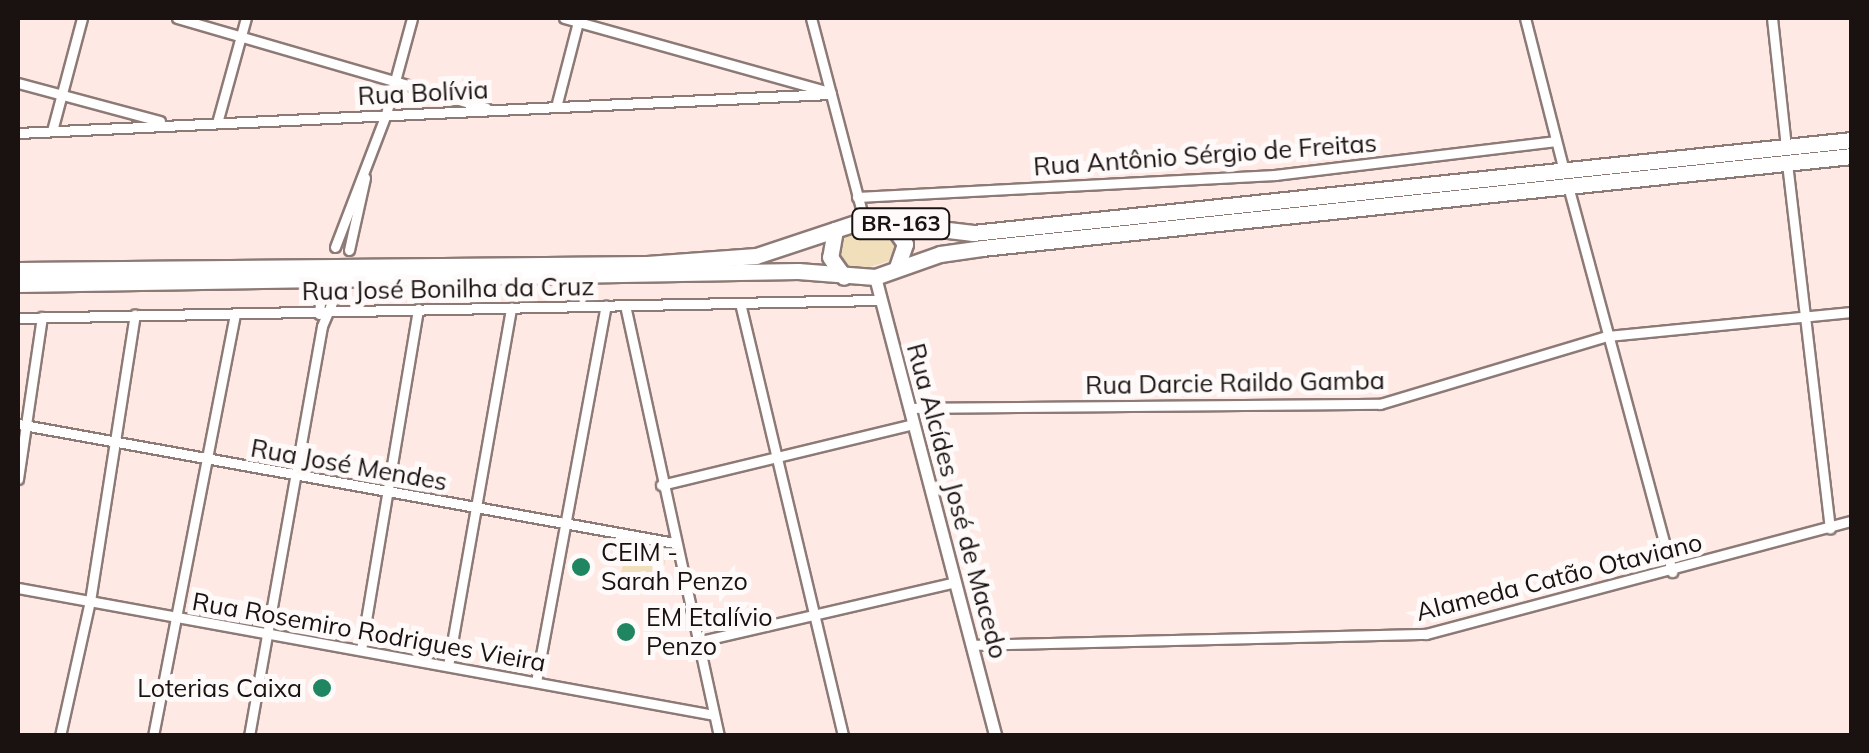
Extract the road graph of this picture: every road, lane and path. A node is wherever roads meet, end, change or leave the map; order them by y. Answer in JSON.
{"nodes":[{"id":1,"x":82,"y":18,"type":"edge"},
{"id":2,"x":177,"y":18,"type":"edge"},
{"id":3,"x":246,"y":18,"type":"edge"},
{"id":4,"x":412,"y":18,"type":"edge"},
{"id":5,"x":564,"y":18,"type":"edge"},
{"id":6,"x":811,"y":18,"type":"edge"},
{"id":7,"x":1525,"y":18,"type":"edge"},
{"id":8,"x":1772,"y":18,"type":"edge"},
{"id":9,"x":578,"y":19,"type":"edge"},
{"id":10,"x":241,"y":36,"type":"junction"},
{"id":11,"x":394,"y":78,"type":"junction"},
{"id":12,"x":18,"y":83,"type":"edge"},
{"id":13,"x":830,"y":93,"type":"junction"},
{"id":14,"x":60,"y":95,"type":"junction"},
{"id":15,"x":556,"y":107,"type":"junction"},
{"id":16,"x":492,"y":110,"type":"junction"},
{"id":17,"x":386,"y":114,"type":"junction"},
{"id":18,"x":217,"y":123,"type":"junction"},
{"id":19,"x":171,"y":124,"type":"junction"},
{"id":20,"x":52,"y":132,"type":"junction"},
{"id":21,"x":18,"y":133,"type":"edge"},
{"id":22,"x":1852,"y":140,"type":"edge"},
{"id":23,"x":1556,"y":142,"type":"junction"},
{"id":24,"x":1786,"y":155,"type":"junction"},
{"id":25,"x":1852,"y":156,"type":"edge"},
{"id":26,"x":365,"y":175,"type":"junction"},
{"id":27,"x":1567,"y":185,"type":"junction"},
{"id":28,"x":857,"y":197,"type":"junction"},
{"id":29,"x":864,"y":220,"type":"junction"},
{"id":30,"x":889,"y":221,"type":"junction"},
{"id":31,"x":835,"y":230,"type":"junction"},
{"id":32,"x":336,"y":247,"type":"dead end"},
{"id":33,"x":349,"y":250,"type":"dead end"},
{"id":34,"x":897,"y":267,"type":"junction"},
{"id":35,"x":18,"y":270,"type":"edge"},
{"id":36,"x":844,"y":277,"type":"junction"},
{"id":37,"x":875,"y":277,"type":"junction"},
{"id":38,"x":18,"y":284,"type":"edge"},
{"id":39,"x":321,"y":292,"type":"dead end"},
{"id":40,"x":335,"y":296,"type":"dead end"},
{"id":41,"x":880,"y":300,"type":"junction"},
{"id":42,"x":740,"y":303,"type":"junction"},
{"id":43,"x":625,"y":305,"type":"junction"},
{"id":44,"x":606,"y":306,"type":"junction"},
{"id":45,"x":511,"y":308,"type":"junction"},
{"id":46,"x":418,"y":310,"type":"junction"},
{"id":47,"x":324,"y":311,"type":"junction"},
{"id":48,"x":1852,"y":312,"type":"edge"},
{"id":49,"x":235,"y":313,"type":"junction"},
{"id":50,"x":135,"y":315,"type":"junction"},
{"id":51,"x":42,"y":317,"type":"junction"},
{"id":52,"x":1808,"y":317,"type":"junction"},
{"id":53,"x":18,"y":318,"type":"edge"},
{"id":54,"x":1607,"y":336,"type":"junction"},
{"id":55,"x":910,"y":408,"type":"junction"},
{"id":56,"x":914,"y":424,"type":"junction"},
{"id":57,"x":22,"y":425,"type":"edge"},
{"id":58,"x":118,"y":443,"type":"junction"},
{"id":59,"x":775,"y":458,"type":"junction"},
{"id":60,"x":208,"y":460,"type":"junction"},
{"id":61,"x":296,"y":476,"type":"junction"},
{"id":62,"x":18,"y":479,"type":"edge"},
{"id":63,"x":661,"y":484,"type":"junction"},
{"id":64,"x":388,"y":492,"type":"junction"},
{"id":65,"x":477,"y":508,"type":"junction"},
{"id":66,"x":1852,"y":521,"type":"edge"},
{"id":67,"x":563,"y":523,"type":"junction"},
{"id":68,"x":1830,"y":528,"type":"junction"},
{"id":69,"x":674,"y":543,"type":"junction"},
{"id":70,"x":1672,"y":572,"type":"junction"},
{"id":71,"x":955,"y":582,"type":"junction"},
{"id":72,"x":18,"y":588,"type":"edge"},
{"id":73,"x":90,"y":601,"type":"junction"},
{"id":74,"x":814,"y":614,"type":"junction"},
{"id":75,"x":180,"y":618,"type":"junction"},
{"id":76,"x":263,"y":632,"type":"junction"},
{"id":77,"x":696,"y":642,"type":"junction"},
{"id":78,"x":972,"y":645,"type":"junction"},
{"id":79,"x":361,"y":650,"type":"junction"},
{"id":80,"x":448,"y":666,"type":"junction"},
{"id":81,"x":536,"y":682,"type":"junction"},
{"id":82,"x":714,"y":714,"type":"junction"},
{"id":83,"x":60,"y":736,"type":"edge"},
{"id":84,"x":154,"y":736,"type":"edge"},
{"id":85,"x":250,"y":736,"type":"edge"},
{"id":86,"x":719,"y":736,"type":"edge"},
{"id":87,"x":843,"y":736,"type":"edge"},
{"id":88,"x":995,"y":736,"type":"edge"}],
"edges":[{"from":1,"to":14,"type":"street"},
{"from":2,"to":10,"type":"street"},
{"from":3,"to":10,"type":"street"},
{"from":4,"to":11,"type":"street"},
{"from":5,"to":9,"type":"street"},
{"from":6,"to":13,"type":"street"},
{"from":7,"to":23,"type":"street"},
{"from":8,"to":24,"type":"street"},
{"from":9,"to":13,"type":"street"},
{"from":9,"to":15,"type":"street"},
{"from":10,"to":11,"type":"street"},
{"from":10,"to":18,"type":"street"},
{"from":11,"to":16,"type":"street"},
{"from":11,"to":17,"type":"street"},
{"from":12,"to":14,"type":"street"},
{"from":13,"to":15,"type":"street","name":"Rua Bolívia"},
{"from":13,"to":28,"type":"street"},
{"from":14,"to":19,"type":"street"},
{"from":14,"to":20,"type":"street"},
{"from":15,"to":16,"type":"street","name":"Rua Bolívia"},
{"from":16,"to":17,"type":"street","name":"Rua Bolívia"},
{"from":17,"to":18,"type":"street","name":"Rua Bolívia"},
{"from":17,"to":26,"type":"street"},
{"from":18,"to":19,"type":"street","name":"Rua Bolívia"},
{"from":19,"to":20,"type":"street","name":"Rua Bolívia"},
{"from":20,"to":21,"type":"street","name":"Rua Bolívia"},
{"from":22,"to":24,"type":"highway","number":"BR-163"},
{"from":23,"to":27,"type":"street"},
{"from":23,"to":28,"type":"street","name":"Rua Antônio Sérgio de Freitas"},
{"from":24,"to":25,"type":"highway","number":"BR-163"},
{"from":24,"to":27,"type":"highway","number":"BR-163"},
{"from":24,"to":52,"type":"street"},
{"from":26,"to":32,"type":"street"},
{"from":26,"to":33,"type":"street"},
{"from":27,"to":30,"type":"highway","number":"BR-163"},
{"from":27,"to":34,"type":"highway","number":"BR-163"},
{"from":27,"to":54,"type":"street"},
{"from":28,"to":29,"type":"street"},
{"from":29,"to":30,"type":"highway","number":"BR-163"},
{"from":29,"to":31,"type":"highway","number":"BR-163"},
{"from":30,"to":34,"type":"highway"},
{"from":31,"to":35,"type":"highway","number":"BR-163"},
{"from":31,"to":36,"type":"highway"},
{"from":34,"to":37,"type":"highway","number":"BR-163"},
{"from":36,"to":37,"type":"highway","number":"BR-163"},
{"from":36,"to":38,"type":"highway","number":"BR-163"},
{"from":37,"to":41,"type":"street","name":"Rua Alcídes José de Macedo"},
{"from":39,"to":47,"type":"street"},
{"from":40,"to":47,"type":"street"},
{"from":41,"to":42,"type":"street","name":"Rua José Bonilha da Cruz"},
{"from":41,"to":55,"type":"street","name":"Rua Alcídes José de Macedo"},
{"from":42,"to":43,"type":"street","name":"Rua José Bonilha da Cruz"},
{"from":42,"to":59,"type":"street"},
{"from":43,"to":44,"type":"street","name":"Rua José Bonilha da Cruz"},
{"from":43,"to":63,"type":"street"},
{"from":44,"to":45,"type":"street","name":"Rua José Bonilha da Cruz"},
{"from":44,"to":67,"type":"street"},
{"from":45,"to":46,"type":"street","name":"Rua José Bonilha da Cruz"},
{"from":45,"to":65,"type":"street"},
{"from":46,"to":47,"type":"street","name":"Rua José Bonilha da Cruz"},
{"from":46,"to":64,"type":"street"},
{"from":47,"to":49,"type":"street","name":"Rua José Bonilha da Cruz"},
{"from":47,"to":61,"type":"street"},
{"from":48,"to":52,"type":"street","name":"Rua Darcie Raildo Gamba"},
{"from":49,"to":50,"type":"street","name":"Rua José Bonilha da Cruz"},
{"from":49,"to":60,"type":"street"},
{"from":50,"to":51,"type":"street","name":"Rua José Bonilha da Cruz"},
{"from":50,"to":58,"type":"street"},
{"from":51,"to":53,"type":"street","name":"Rua José Bonilha da Cruz"},
{"from":51,"to":57,"type":"street"},
{"from":52,"to":54,"type":"street","name":"Rua Darcie Raildo Gamba"},
{"from":52,"to":68,"type":"street"},
{"from":54,"to":55,"type":"street","name":"Rua Darcie Raildo Gamba"},
{"from":54,"to":70,"type":"street"},
{"from":55,"to":56,"type":"street","name":"Rua Alcídes José de Macedo"},
{"from":56,"to":59,"type":"street"},
{"from":56,"to":71,"type":"street","name":"Rua Alcídes José de Macedo"},
{"from":57,"to":58,"type":"street","name":"Rua José Mendes"},
{"from":57,"to":62,"type":"street"},
{"from":58,"to":60,"type":"street","name":"Rua José Mendes"},
{"from":58,"to":73,"type":"street"},
{"from":59,"to":63,"type":"street"},
{"from":59,"to":74,"type":"street"},
{"from":60,"to":61,"type":"street","name":"Rua José Mendes"},
{"from":60,"to":75,"type":"street"},
{"from":61,"to":64,"type":"street","name":"Rua José Mendes"},
{"from":61,"to":76,"type":"street"},
{"from":63,"to":69,"type":"street"},
{"from":64,"to":65,"type":"street","name":"Rua José Mendes"},
{"from":64,"to":79,"type":"street"},
{"from":65,"to":67,"type":"street","name":"Rua José Mendes"},
{"from":65,"to":80,"type":"street"},
{"from":66,"to":68,"type":"street","name":"Alameda Catão Otaviano"},
{"from":67,"to":69,"type":"street","name":"Rua José Mendes"},
{"from":67,"to":81,"type":"street"},
{"from":68,"to":70,"type":"street","name":"Alameda Catão Otaviano"},
{"from":69,"to":77,"type":"street"},
{"from":70,"to":78,"type":"street","name":"Alameda Catão Otaviano"},
{"from":71,"to":74,"type":"street"},
{"from":71,"to":78,"type":"street","name":"Rua Alcídes José de Macedo"},
{"from":72,"to":73,"type":"street","name":"Rua Rosemiro Rodrigues Vieira"},
{"from":73,"to":75,"type":"street","name":"Rua Rosemiro Rodrigues Vieira"},
{"from":73,"to":83,"type":"street"},
{"from":74,"to":77,"type":"street"},
{"from":74,"to":87,"type":"street"},
{"from":75,"to":76,"type":"street","name":"Rua Rosemiro Rodrigues Vieira"},
{"from":75,"to":84,"type":"street"},
{"from":76,"to":79,"type":"street","name":"Rua Rosemiro Rodrigues Vieira"},
{"from":76,"to":85,"type":"street"},
{"from":77,"to":82,"type":"street"},
{"from":78,"to":88,"type":"street","name":"Rua Alcídes José de Macedo"},
{"from":79,"to":80,"type":"street","name":"Rua Rosemiro Rodrigues Vieira"},
{"from":80,"to":81,"type":"street","name":"Rua Rosemiro Rodrigues Vieira"},
{"from":81,"to":82,"type":"street","name":"Rua Rosemiro Rodrigues Vieira"},
{"from":82,"to":86,"type":"street"}]}
